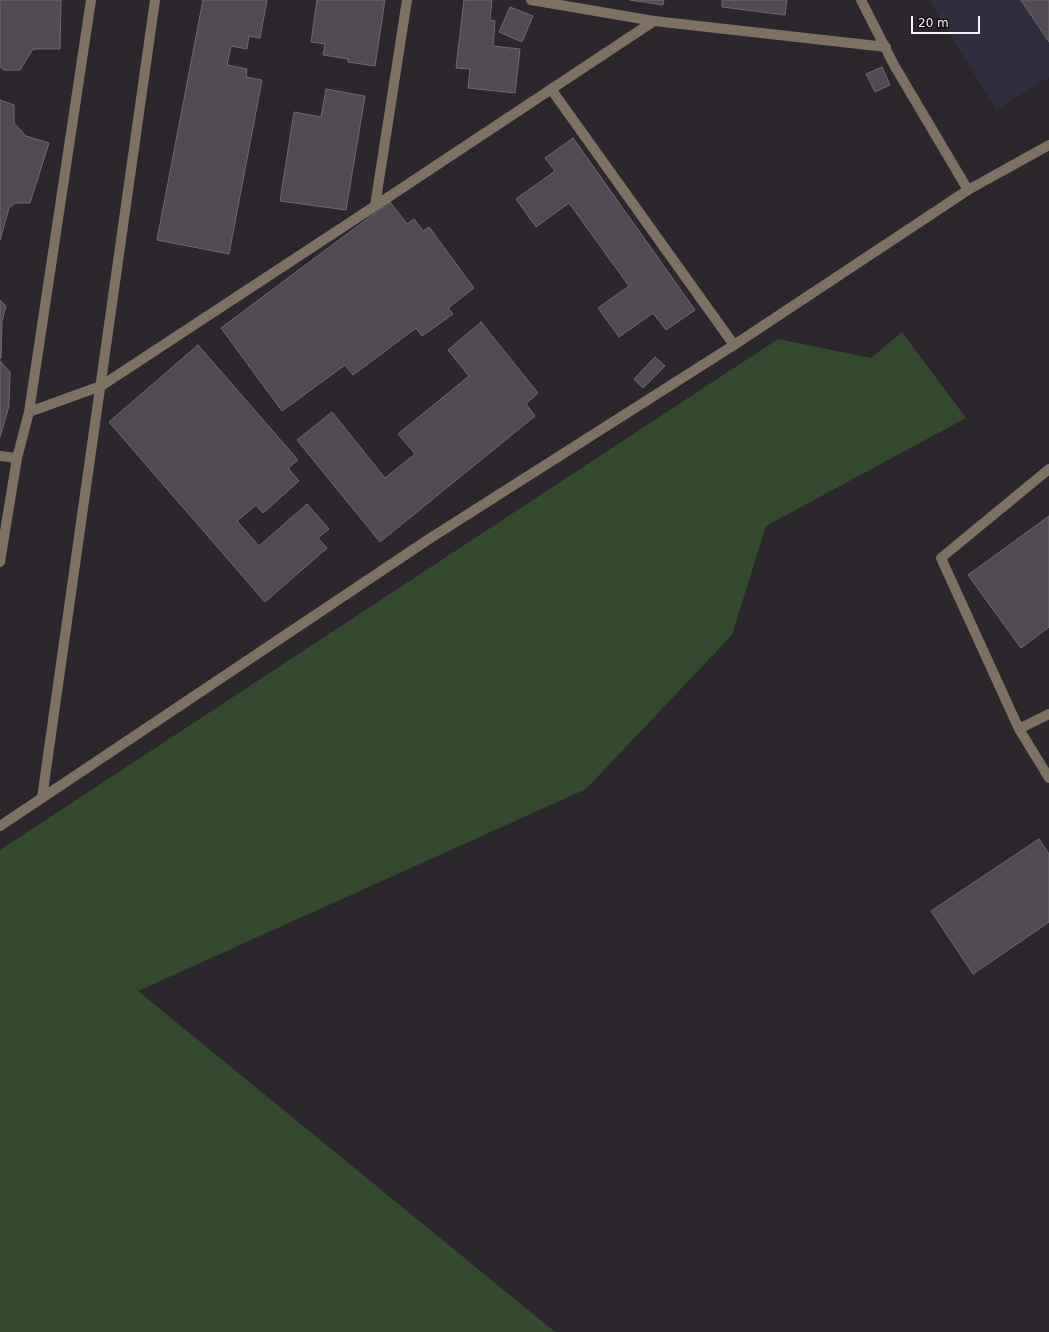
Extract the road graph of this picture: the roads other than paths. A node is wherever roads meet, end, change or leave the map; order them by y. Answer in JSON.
{"nodes":[{"id":1,"x":91,"y":0,"type":"edge"},
{"id":2,"x":156,"y":0,"type":"edge"},
{"id":3,"x":407,"y":0,"type":"edge"},
{"id":4,"x":531,"y":0,"type":"edge"},
{"id":5,"x":861,"y":0,"type":"edge"},
{"id":6,"x":654,"y":21,"type":"junction"},
{"id":7,"x":886,"y":47,"type":"junction"},
{"id":8,"x":551,"y":89,"type":"junction"},
{"id":9,"x":1049,"y":145,"type":"edge"},
{"id":10,"x":968,"y":190,"type":"junction"},
{"id":11,"x":375,"y":206,"type":"junction"},
{"id":12,"x":734,"y":344,"type":"junction"},
{"id":13,"x":100,"y":386,"type":"junction"},
{"id":14,"x":29,"y":412,"type":"junction"},
{"id":15,"x":0,"y":456,"type":"edge"},
{"id":16,"x":17,"y":458,"type":"junction"},
{"id":17,"x":1049,"y":469,"type":"edge"},
{"id":18,"x":0,"y":562,"type":"edge"},
{"id":19,"x":1049,"y":714,"type":"edge"},
{"id":20,"x":1019,"y":729,"type":"junction"},
{"id":21,"x":1049,"y":778,"type":"edge"},
{"id":22,"x":42,"y":798,"type":"junction"},
{"id":23,"x":0,"y":826,"type":"edge"}],
"edges":[{"from":1,"to":14,"type":"street"},
{"from":2,"to":13,"type":"street"},
{"from":3,"to":11,"type":"street"},
{"from":4,"to":6,"type":"street"},
{"from":5,"to":7,"type":"street"},
{"from":6,"to":7,"type":"street"},
{"from":6,"to":8,"type":"street"},
{"from":7,"to":10,"type":"street"},
{"from":8,"to":11,"type":"street"},
{"from":8,"to":12,"type":"street"},
{"from":9,"to":10,"type":"street"},
{"from":10,"to":12,"type":"street"},
{"from":11,"to":13,"type":"street"},
{"from":12,"to":22,"type":"street"},
{"from":13,"to":14,"type":"street"},
{"from":13,"to":22,"type":"street"},
{"from":14,"to":16,"type":"street"},
{"from":15,"to":16,"type":"street"},
{"from":16,"to":18,"type":"street"},
{"from":17,"to":20,"type":"street"},
{"from":19,"to":20,"type":"street"},
{"from":20,"to":21,"type":"street"},
{"from":22,"to":23,"type":"street"}]}
